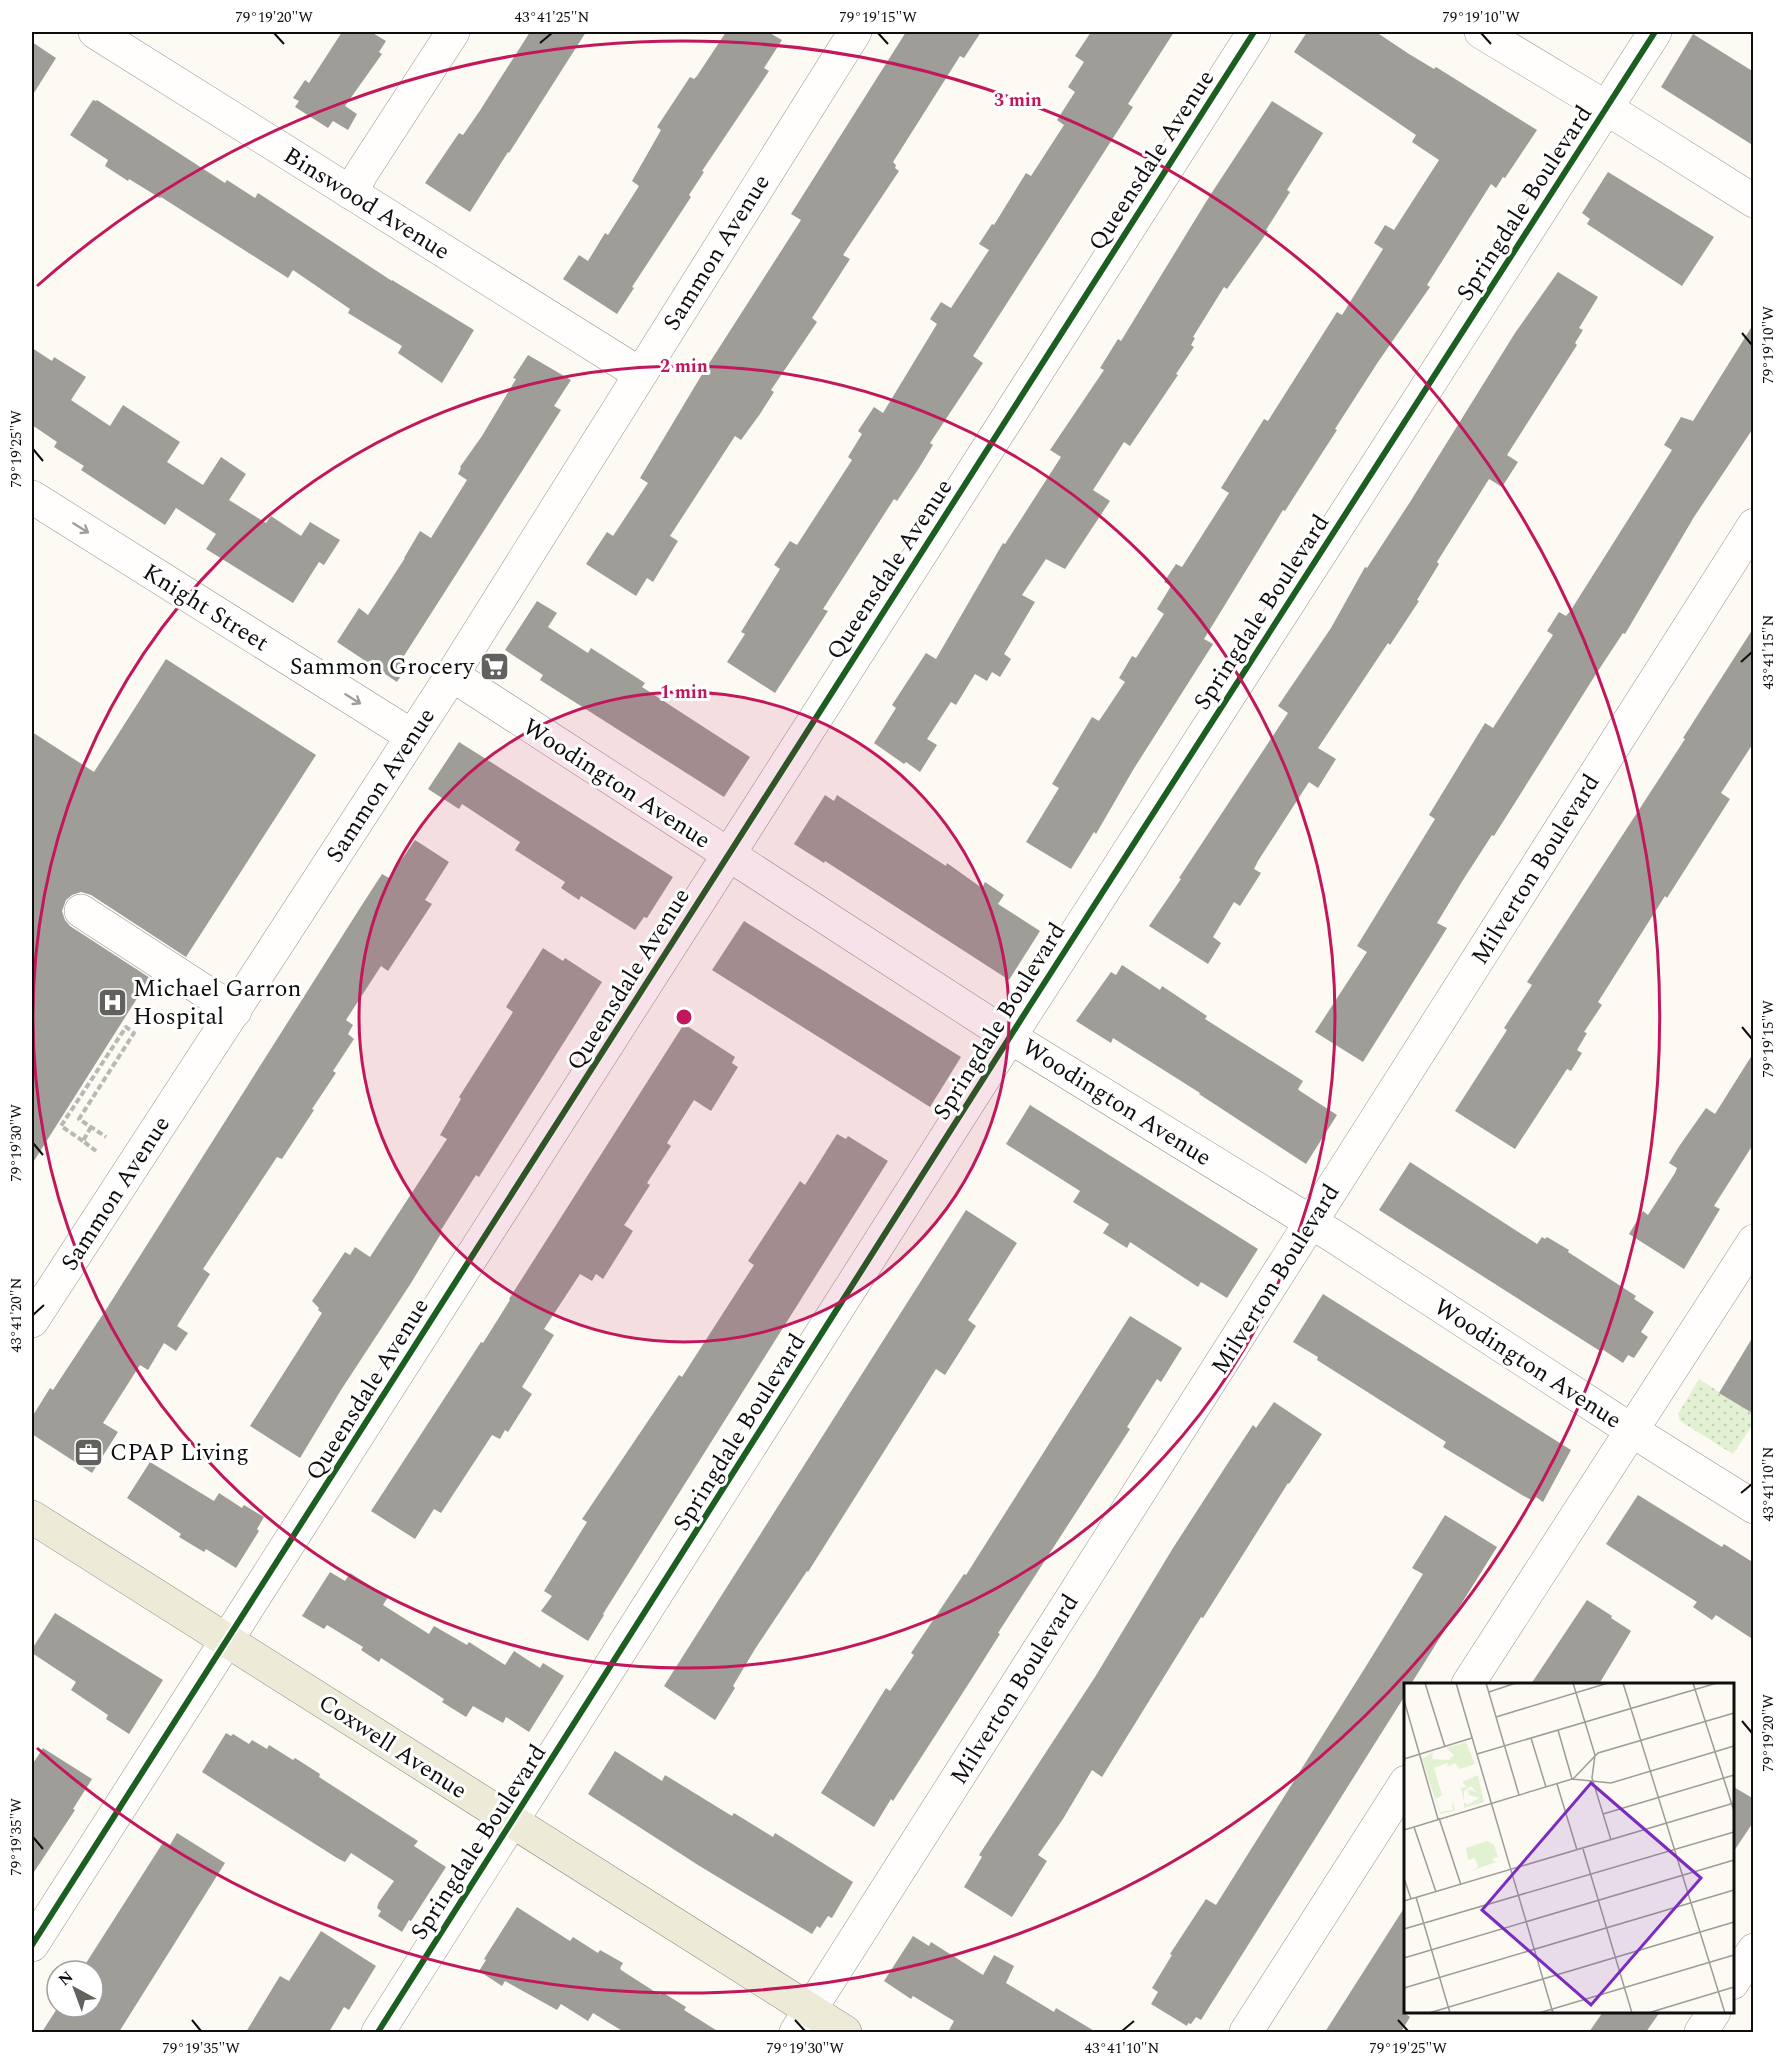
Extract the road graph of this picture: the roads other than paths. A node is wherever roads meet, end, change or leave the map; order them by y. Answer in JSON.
{"nodes":[{"id":1,"x":95,"y":32,"type":"edge"},
{"id":2,"x":453,"y":32,"type":"edge"},
{"id":3,"x":855,"y":32,"type":"edge"},
{"id":4,"x":1254,"y":32,"type":"edge"},
{"id":5,"x":1481,"y":32,"type":"edge"},
{"id":6,"x":1655,"y":32,"type":"edge"},
{"id":7,"x":1606,"y":108,"type":"junction"},
{"id":8,"x":351,"y":193,"type":"junction"},
{"id":9,"x":1754,"y":201,"type":"edge"},
{"id":10,"x":640,"y":374,"type":"junction"},
{"id":11,"x":39,"y":509,"type":"edge"},
{"id":12,"x":1754,"y":525,"type":"edge"},
{"id":13,"x":452,"y":675,"type":"junction"},
{"id":14,"x":412,"y":736,"type":"junction"},
{"id":15,"x":728,"y":855,"type":"junction"},
{"id":16,"x":81,"y":911,"type":"dead end"},
{"id":17,"x":235,"y":1011,"type":"junction"},
{"id":18,"x":1010,"y":1036,"type":"junction"},
{"id":19,"x":1311,"y":1222,"type":"junction"},
{"id":20,"x":1754,"y":1242,"type":"edge"},
{"id":21,"x":32,"y":1321,"type":"edge"},
{"id":22,"x":1631,"y":1430,"type":"junction"},
{"id":23,"x":1754,"y":1507,"type":"edge"},
{"id":24,"x":32,"y":1517,"type":"edge"},
{"id":25,"x":227,"y":1640,"type":"junction"},
{"id":26,"x":1469,"y":1683,"type":"edge"},
{"id":27,"x":1404,"y":1785,"type":"edge"},
{"id":28,"x":512,"y":1823,"type":"junction"},
{"id":29,"x":32,"y":1946,"type":"edge"},
{"id":30,"x":1754,"y":1950,"type":"edge"},
{"id":31,"x":1734,"y":1980,"type":"edge"},
{"id":32,"x":1713,"y":2013,"type":"edge"},
{"id":33,"x":803,"y":2021,"type":"edge"},
{"id":34,"x":378,"y":2032,"type":"edge"},
{"id":35,"x":845,"y":2032,"type":"edge"},
{"id":36,"x":1246,"y":2032,"type":"edge"},
{"id":37,"x":1701,"y":2032,"type":"edge"}],
"edges":[{"from":1,"to":8,"type":"street","name":"Binswood Avenue"},
{"from":2,"to":8,"type":"street"},
{"from":3,"to":10,"type":"street","name":"Sammon Avenue"},
{"from":4,"to":15,"type":"street","name":"Queensdale Avenue"},
{"from":5,"to":7,"type":"street"},
{"from":6,"to":7,"type":"street","name":"Springdale Boulevard"},
{"from":7,"to":9,"type":"street"},
{"from":7,"to":18,"type":"street","name":"Springdale Boulevard"},
{"from":8,"to":10,"type":"street","name":"Binswood Avenue"},
{"from":10,"to":13,"type":"street","name":"Sammon Avenue"},
{"from":11,"to":14,"type":"street","name":"Knight Street","one_way":true},
{"from":12,"to":19,"type":"street","name":"Milverton Boulevard"},
{"from":13,"to":14,"type":"street","name":"Sammon Avenue"},
{"from":13,"to":15,"type":"street","name":"Woodington Avenue"},
{"from":14,"to":17,"type":"street","name":"Sammon Avenue"},
{"from":15,"to":18,"type":"street","name":"Woodington Avenue"},
{"from":15,"to":25,"type":"street","name":"Queensdale Avenue"},
{"from":16,"to":17,"type":"street"},
{"from":17,"to":21,"type":"street","name":"Sammon Avenue"},
{"from":18,"to":19,"type":"street","name":"Woodington Avenue"},
{"from":18,"to":28,"type":"street","name":"Springdale Boulevard"},
{"from":19,"to":22,"type":"street","name":"Woodington Avenue"},
{"from":19,"to":33,"type":"street","name":"Milverton Boulevard"},
{"from":20,"to":22,"type":"street"},
{"from":22,"to":23,"type":"street","name":"Woodington Avenue"},
{"from":22,"to":26,"type":"street"},
{"from":24,"to":25,"type":"main road","name":"Coxwell Avenue"},
{"from":25,"to":28,"type":"main road","name":"Coxwell Avenue"},
{"from":25,"to":29,"type":"street","name":"Queensdale Avenue"},
{"from":27,"to":36,"type":"street"},
{"from":28,"to":33,"type":"main road","name":"Coxwell Avenue"},
{"from":28,"to":34,"type":"street","name":"Springdale Boulevard"},
{"from":30,"to":31,"type":"street"},
{"from":32,"to":37,"type":"street"},
{"from":33,"to":35,"type":"main road","name":"Coxwell Avenue"}]}
